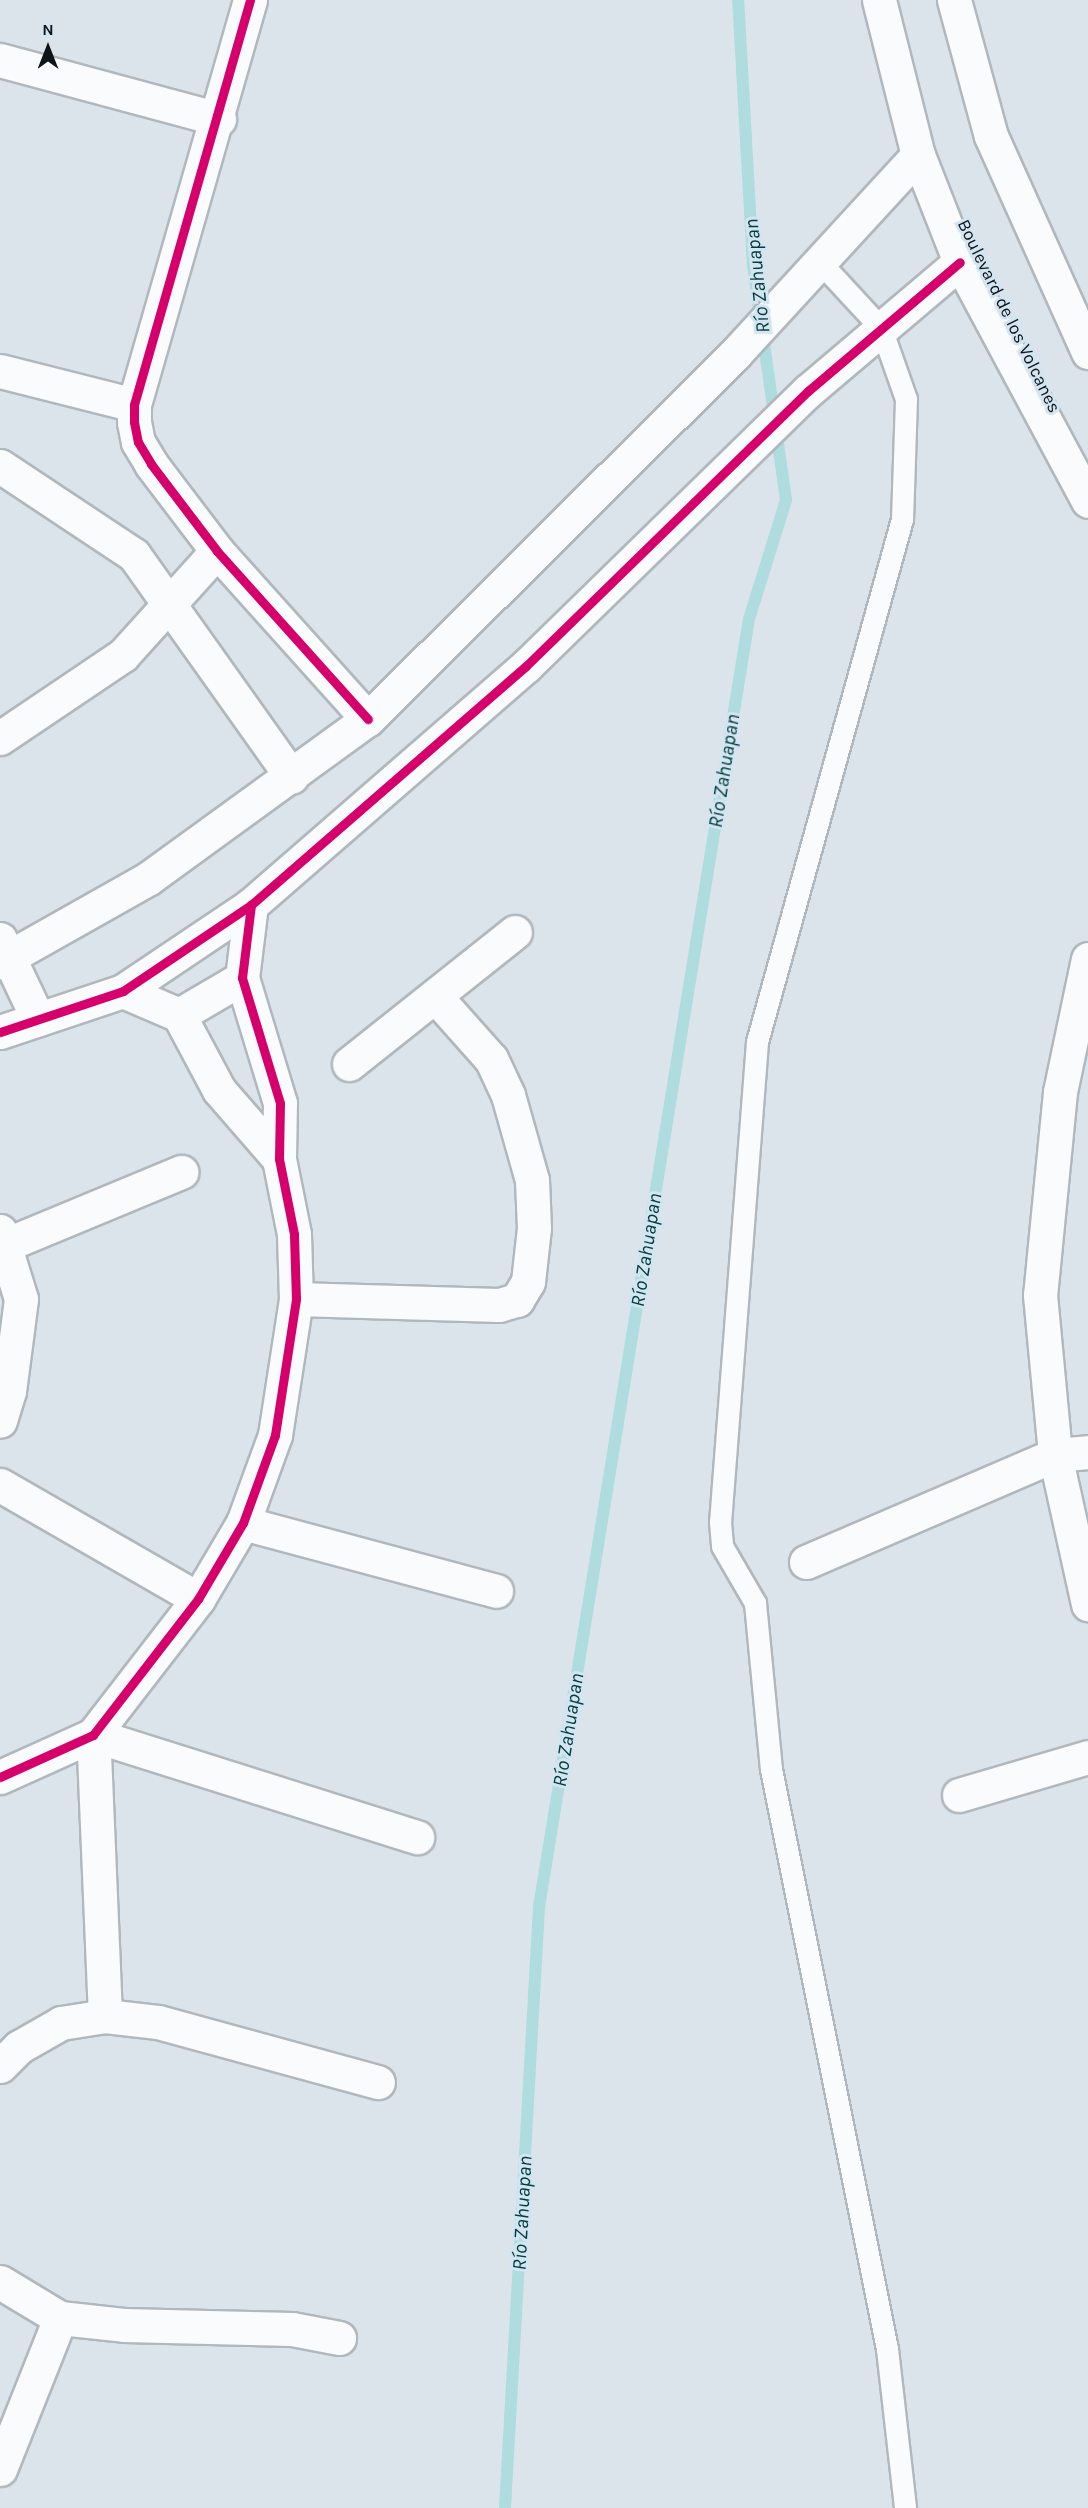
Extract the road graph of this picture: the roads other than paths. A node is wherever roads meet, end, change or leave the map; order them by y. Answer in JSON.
{"nodes":[{"id":1,"x":250,"y":0,"type":"edge"},
{"id":2,"x":879,"y":0,"type":"edge"},
{"id":3,"x":954,"y":0,"type":"edge"},
{"id":4,"x":0,"y":60,"type":"edge"},
{"id":5,"x":219,"y":119,"type":"junction"},
{"id":6,"x":918,"y":155,"type":"junction"},
{"id":7,"x":819,"y":261,"type":"junction"},
{"id":8,"x":960,"y":262,"type":"junction"},
{"id":9,"x":881,"y":328,"type":"junction"},
{"id":10,"x":1088,"y":352,"type":"edge"},
{"id":11,"x":0,"y":371,"type":"edge"},
{"id":12,"x":134,"y":405,"type":"junction"},
{"id":13,"x":0,"y":466,"type":"edge"},
{"id":14,"x":1088,"y":501,"type":"edge"},
{"id":15,"x":217,"y":551,"type":"junction"},
{"id":16,"x":167,"y":602,"type":"junction"},
{"id":17,"x":368,"y":719,"type":"junction"},
{"id":18,"x":0,"y":738,"type":"edge"},
{"id":19,"x":292,"y":777,"type":"junction"},
{"id":20,"x":251,"y":905,"type":"junction"},
{"id":21,"x":515,"y":932,"type":"dead end"},
{"id":22,"x":3,"y":953,"type":"edge"},
{"id":23,"x":1088,"y":959,"type":"edge"},
{"id":24,"x":242,"y":978,"type":"junction"},
{"id":25,"x":123,"y":991,"type":"junction"},
{"id":26,"x":435,"y":996,"type":"junction"},
{"id":27,"x":179,"y":1015,"type":"junction"},
{"id":28,"x":38,"y":1019,"type":"junction"},
{"id":29,"x":0,"y":1032,"type":"edge"},
{"id":30,"x":349,"y":1064,"type":"dead end"},
{"id":31,"x":279,"y":1159,"type":"junction"},
{"id":32,"x":181,"y":1172,"type":"dead end"},
{"id":33,"x":3,"y":1238,"type":"edge"},
{"id":34,"x":296,"y":1299,"type":"junction"},
{"id":35,"x":0,"y":1421,"type":"edge"},
{"id":36,"x":1088,"y":1452,"type":"edge"},
{"id":37,"x":1055,"y":1455,"type":"junction"},
{"id":38,"x":0,"y":1485,"type":"edge"},
{"id":39,"x":243,"y":1523,"type":"junction"},
{"id":40,"x":806,"y":1562,"type":"dead end"},
{"id":41,"x":496,"y":1591,"type":"dead end"},
{"id":42,"x":198,"y":1599,"type":"junction"},
{"id":43,"x":1088,"y":1604,"type":"edge"},
{"id":44,"x":93,"y":1735,"type":"junction"},
{"id":45,"x":1088,"y":1757,"type":"edge"},
{"id":46,"x":0,"y":1776,"type":"edge"},
{"id":47,"x":959,"y":1796,"type":"dead end"},
{"id":48,"x":417,"y":1837,"type":"dead end"},
{"id":49,"x":105,"y":2016,"type":"junction"},
{"id":50,"x":0,"y":2066,"type":"edge"},
{"id":51,"x":378,"y":2082,"type":"dead end"},
{"id":52,"x":0,"y":2282,"type":"edge"},
{"id":53,"x":60,"y":2318,"type":"junction"},
{"id":54,"x":339,"y":2338,"type":"dead end"},
{"id":55,"x":0,"y":2469,"type":"edge"},
{"id":56,"x":905,"y":2508,"type":"edge"}],
"edges":[{"from":1,"to":5,"type":"street"},
{"from":2,"to":6,"type":"street","name":"Boulevard de los Volcanes"},
{"from":3,"to":10,"type":"street"},
{"from":4,"to":5,"type":"street"},
{"from":5,"to":12,"type":"street"},
{"from":6,"to":7,"type":"street"},
{"from":6,"to":8,"type":"street","name":"Boulevard de los Volcanes"},
{"from":7,"to":9,"type":"lane"},
{"from":7,"to":17,"type":"street"},
{"from":8,"to":9,"type":"street"},
{"from":8,"to":14,"type":"street","name":"Boulevard de los Volcanes"},
{"from":9,"to":20,"type":"street"},
{"from":9,"to":56,"type":"lane"},
{"from":11,"to":12,"type":"street"},
{"from":12,"to":15,"type":"street"},
{"from":13,"to":16,"type":"street"},
{"from":15,"to":16,"type":"street"},
{"from":15,"to":17,"type":"street"},
{"from":16,"to":18,"type":"street"},
{"from":16,"to":19,"type":"street"},
{"from":17,"to":19,"type":"street"},
{"from":19,"to":22,"type":"street"},
{"from":20,"to":24,"type":"street"},
{"from":20,"to":25,"type":"street"},
{"from":21,"to":26,"type":"street"},
{"from":22,"to":28,"type":"street"},
{"from":23,"to":37,"type":"street"},
{"from":24,"to":27,"type":"street"},
{"from":24,"to":31,"type":"street"},
{"from":25,"to":27,"type":"street"},
{"from":25,"to":28,"type":"street"},
{"from":26,"to":30,"type":"street"},
{"from":26,"to":34,"type":"street"},
{"from":27,"to":31,"type":"street"},
{"from":28,"to":29,"type":"street"},
{"from":31,"to":34,"type":"street"},
{"from":32,"to":33,"type":"street"},
{"from":33,"to":35,"type":"street"},
{"from":34,"to":39,"type":"street"},
{"from":36,"to":37,"type":"street"},
{"from":37,"to":40,"type":"street"},
{"from":37,"to":43,"type":"street"},
{"from":38,"to":42,"type":"street"},
{"from":39,"to":41,"type":"street"},
{"from":39,"to":42,"type":"street"},
{"from":42,"to":44,"type":"street"},
{"from":44,"to":46,"type":"street"},
{"from":44,"to":48,"type":"street"},
{"from":44,"to":49,"type":"street"},
{"from":45,"to":47,"type":"street"},
{"from":49,"to":50,"type":"street"},
{"from":49,"to":51,"type":"street"},
{"from":52,"to":53,"type":"street"},
{"from":53,"to":54,"type":"street"},
{"from":53,"to":55,"type":"street"}]}
